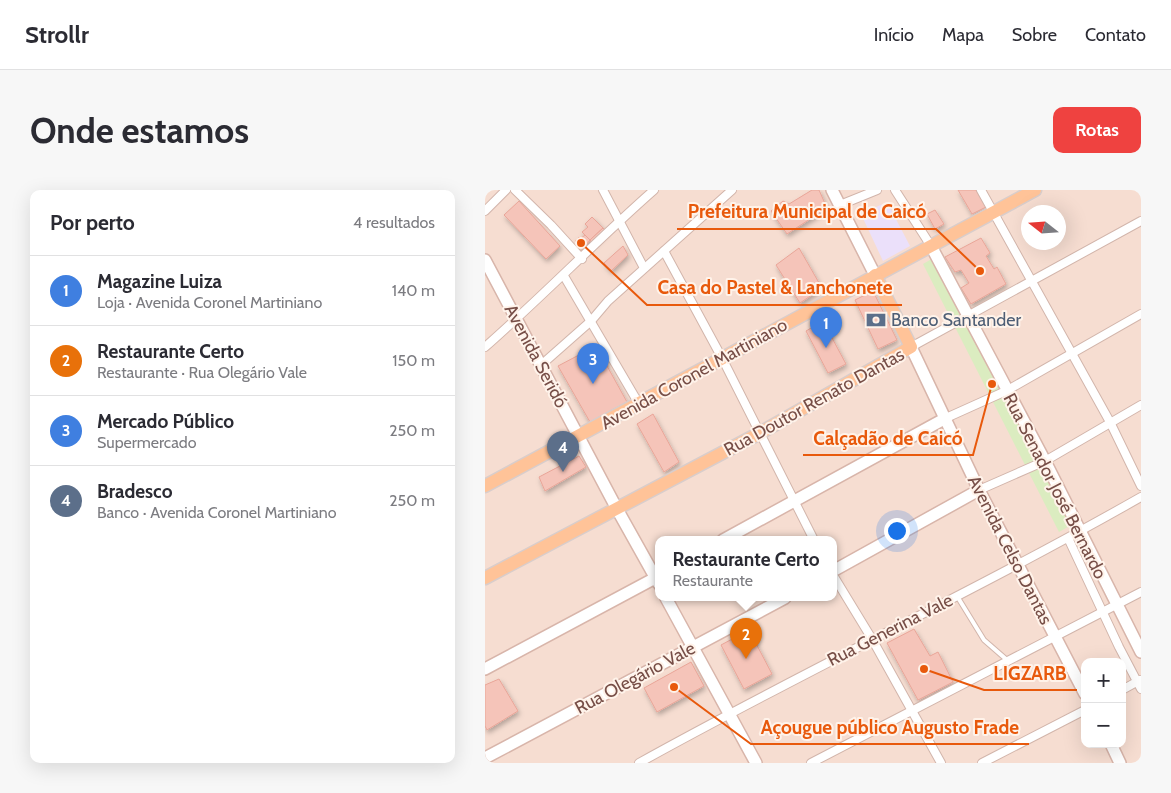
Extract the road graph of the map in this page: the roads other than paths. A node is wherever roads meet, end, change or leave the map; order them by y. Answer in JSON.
{"nodes":[{"id":1,"x":506,"y":190,"type":"edge"},
{"id":2,"x":515,"y":190,"type":"edge"},
{"id":3,"x":603,"y":190,"type":"edge"},
{"id":4,"x":654,"y":190,"type":"edge"},
{"id":5,"x":732,"y":190,"type":"edge"},
{"id":6,"x":832,"y":190,"type":"edge"},
{"id":7,"x":877,"y":190,"type":"edge"},
{"id":8,"x":895,"y":190,"type":"edge"},
{"id":9,"x":981,"y":190,"type":"edge"},
{"id":10,"x":1035,"y":190,"type":"edge"},
{"id":11,"x":840,"y":205,"type":"junction"},
{"id":12,"x":485,"y":211,"type":"edge"},
{"id":13,"x":992,"y":213,"type":"junction"},
{"id":14,"x":619,"y":220,"type":"junction"},
{"id":15,"x":1141,"y":221,"type":"edge"},
{"id":16,"x":931,"y":246,"type":"junction"},
{"id":17,"x":665,"y":251,"type":"junction"},
{"id":18,"x":582,"y":259,"type":"junction"},
{"id":19,"x":485,"y":260,"type":"edge"},
{"id":20,"x":644,"y":268,"type":"junction"},
{"id":21,"x":875,"y":275,"type":"junction"},
{"id":22,"x":564,"y":276,"type":"junction"},
{"id":23,"x":1032,"y":282,"type":"junction"},
{"id":24,"x":1141,"y":314,"type":"edge"},
{"id":25,"x":967,"y":316,"type":"junction"},
{"id":26,"x":517,"y":319,"type":"junction"},
{"id":27,"x":591,"y":321,"type":"junction"},
{"id":28,"x":485,"y":347,"type":"edge"},
{"id":29,"x":911,"y":347,"type":"junction"},
{"id":30,"x":1071,"y":354,"type":"junction"},
{"id":31,"x":722,"y":358,"type":"junction"},
{"id":32,"x":540,"y":366,"type":"junction"},
{"id":33,"x":1006,"y":391,"type":"junction"},
{"id":34,"x":639,"y":404,"type":"junction"},
{"id":35,"x":1141,"y":405,"type":"edge"},
{"id":36,"x":946,"y":418,"type":"junction"},
{"id":37,"x":1110,"y":422,"type":"junction"},
{"id":38,"x":760,"y":433,"type":"junction"},
{"id":39,"x":579,"y":436,"type":"junction"},
{"id":40,"x":1045,"y":461,"type":"junction"},
{"id":41,"x":485,"y":486,"type":"edge"},
{"id":42,"x":1141,"y":486,"type":"edge"},
{"id":43,"x":979,"y":490,"type":"junction"},
{"id":44,"x":1141,"y":497,"type":"edge"},
{"id":45,"x":793,"y":501,"type":"junction"},
{"id":46,"x":617,"y":509,"type":"junction"},
{"id":47,"x":1080,"y":532,"type":"junction"},
{"id":48,"x":730,"y":536,"type":"edge"},
{"id":49,"x":812,"y":536,"type":"edge"},
{"id":50,"x":1068,"y":538,"type":"junction"},
{"id":51,"x":1018,"y":564,"type":"junction"},
{"id":52,"x":1099,"y":570,"type":"junction"},
{"id":53,"x":837,"y":571,"type":"edge"},
{"id":54,"x":655,"y":576,"type":"edge"},
{"id":55,"x":1087,"y":576,"type":"junction"},
{"id":56,"x":485,"y":578,"type":"edge"},
{"id":57,"x":655,"y":580,"type":"edge"},
{"id":58,"x":837,"y":580,"type":"edge"},
{"id":59,"x":1141,"y":592,"type":"edge"},
{"id":60,"x":957,"y":596,"type":"junction"},
{"id":61,"x":668,"y":601,"type":"edge"},
{"id":62,"x":779,"y":601,"type":"edge"},
{"id":63,"x":1117,"y":605,"type":"junction"},
{"id":64,"x":1102,"y":613,"type":"junction"},
{"id":65,"x":1054,"y":638,"type":"junction"},
{"id":66,"x":873,"y":639,"type":"junction"},
{"id":67,"x":1135,"y":640,"type":"junction"},
{"id":68,"x":693,"y":647,"type":"junction"},
{"id":69,"x":1119,"y":647,"type":"junction"},
{"id":70,"x":1141,"y":652,"type":"edge"},
{"id":71,"x":1009,"y":661,"type":"junction"},
{"id":72,"x":485,"y":669,"type":"edge"},
{"id":73,"x":1140,"y":684,"type":"edge"},
{"id":74,"x":1081,"y":687,"type":"edge"},
{"id":75,"x":1126,"y":689,"type":"edge"},
{"id":76,"x":911,"y":712,"type":"junction"},
{"id":77,"x":1081,"y":712,"type":"edge"},
{"id":78,"x":729,"y":713,"type":"junction"},
{"id":79,"x":1113,"y":748,"type":"edge"},
{"id":80,"x":485,"y":761,"type":"edge"},
{"id":81,"x":639,"y":763,"type":"edge"},
{"id":82,"x":756,"y":763,"type":"edge"},
{"id":83,"x":811,"y":763,"type":"edge"},
{"id":84,"x":941,"y":763,"type":"edge"},
{"id":85,"x":982,"y":763,"type":"edge"},
{"id":86,"x":1120,"y":763,"type":"edge"}],
"edges":[{"from":1,"to":12,"type":"street"},
{"from":2,"to":18,"type":"street"},
{"from":3,"to":14,"type":"street"},
{"from":4,"to":14,"type":"street"},
{"from":5,"to":17,"type":"street"},
{"from":6,"to":11,"type":"main road","name":"Avenida Celso Dantas"},
{"from":7,"to":11,"type":"street"},
{"from":8,"to":16,"type":"street","name":"Rua Senador José Bernardo"},
{"from":9,"to":13,"type":"street"},
{"from":10,"to":13,"type":"main road","name":"Avenida Coronel Martiniano"},
{"from":11,"to":21,"type":"main road","name":"Avenida Celso Dantas"},
{"from":13,"to":16,"type":"main road","name":"Avenida Coronel Martiniano"},
{"from":13,"to":23,"type":"street"},
{"from":14,"to":18,"type":"street"},
{"from":14,"to":20,"type":"street"},
{"from":15,"to":23,"type":"street","name":"Rua Doutor Renato Dantas"},
{"from":16,"to":21,"type":"main road","name":"Avenida Coronel Martiniano"},
{"from":16,"to":25,"type":"main road","name":"Rua Senador José Bernardo"},
{"from":17,"to":20,"type":"street"},
{"from":17,"to":31,"type":"street"},
{"from":18,"to":22,"type":"street"},
{"from":19,"to":26,"type":"main road","name":"Avenida Seridó"},
{"from":20,"to":27,"type":"street"},
{"from":21,"to":29,"type":"main road","name":"Avenida Celso Dantas"},
{"from":21,"to":31,"type":"main road","name":"Avenida Coronel Martiniano"},
{"from":22,"to":26,"type":"street"},
{"from":22,"to":27,"type":"street"},
{"from":23,"to":25,"type":"street","name":"Rua Doutor Renato Dantas"},
{"from":23,"to":30,"type":"street"},
{"from":24,"to":30,"type":"street"},
{"from":25,"to":29,"type":"street","name":"Rua Doutor Renato Dantas"},
{"from":25,"to":33,"type":"main road","name":"Rua Senador José Bernardo"},
{"from":26,"to":28,"type":"street"},
{"from":26,"to":32,"type":"main road","name":"Avenida Seridó"},
{"from":27,"to":32,"type":"street"},
{"from":27,"to":34,"type":"street"},
{"from":29,"to":36,"type":"main road","name":"Avenida Celso Dantas"},
{"from":29,"to":38,"type":"main road","name":"Rua Doutor Renato Dantas"},
{"from":30,"to":33,"type":"street"},
{"from":30,"to":37,"type":"street"},
{"from":31,"to":34,"type":"main road","name":"Avenida Coronel Martiniano"},
{"from":31,"to":38,"type":"street"},
{"from":32,"to":39,"type":"main road","name":"Avenida Seridó"},
{"from":33,"to":36,"type":"street"},
{"from":33,"to":40,"type":"main road","name":"Rua Senador José Bernardo"},
{"from":34,"to":39,"type":"main road","name":"Avenida Coronel Martiniano"},
{"from":35,"to":37,"type":"street"},
{"from":36,"to":43,"type":"main road","name":"Avenida Celso Dantas"},
{"from":36,"to":45,"type":"main road"},
{"from":37,"to":40,"type":"street"},
{"from":37,"to":42,"type":"street"},
{"from":38,"to":45,"type":"street"},
{"from":38,"to":46,"type":"main road","name":"Rua Doutor Renato Dantas"},
{"from":39,"to":41,"type":"main road","name":"Avenida Coronel Martiniano"},
{"from":39,"to":46,"type":"main road","name":"Avenida Seridó"},
{"from":40,"to":43,"type":"street"},
{"from":40,"to":47,"type":"main road","name":"Rua Senador José Bernardo"},
{"from":43,"to":51,"type":"main road","name":"Avenida Celso Dantas"},
{"from":43,"to":53,"type":"main road"},
{"from":44,"to":47,"type":"street","name":"Rua Generina Vale"},
{"from":45,"to":48,"type":"main road"},
{"from":45,"to":49,"type":"street"},
{"from":46,"to":54,"type":"main road","name":"Avenida Seridó"},
{"from":46,"to":56,"type":"main road","name":"Rua Doutor Renato Dantas"},
{"from":47,"to":50,"type":"street","name":"Rua Generina Vale"},
{"from":47,"to":52,"type":"main road","name":"Rua Senador José Bernardo"},
{"from":50,"to":51,"type":"street","name":"Rua Generina Vale"},
{"from":50,"to":55,"type":"street","name":"Rua Senador José Bernardo"},
{"from":51,"to":60,"type":"street","name":"Rua Generina Vale"},
{"from":51,"to":65,"type":"main road","name":"Avenida Celso Dantas"},
{"from":52,"to":55,"type":"street"},
{"from":52,"to":63,"type":"main road","name":"Rua Senador José Bernardo"},
{"from":55,"to":64,"type":"street","name":"Rua Senador José Bernardo"},
{"from":57,"to":72,"type":"main road"},
{"from":58,"to":66,"type":"street"},
{"from":59,"to":63,"type":"street"},
{"from":60,"to":66,"type":"street","name":"Rua Generina Vale"},
{"from":60,"to":71,"type":"lane"},
{"from":61,"to":68,"type":"main road"},
{"from":62,"to":68,"type":"main road","name":"Rua Olegário Vale"},
{"from":63,"to":64,"type":"street"},
{"from":63,"to":67,"type":"main road","name":"Rua Senador José Bernardo"},
{"from":64,"to":65,"type":"street"},
{"from":64,"to":69,"type":"street","name":"Rua Senador José Bernardo"},
{"from":65,"to":71,"type":"street"},
{"from":65,"to":74,"type":"main road","name":"Avenida Celso Dantas"},
{"from":66,"to":76,"type":"street"},
{"from":66,"to":78,"type":"street","name":"Rua Generina Vale"},
{"from":67,"to":69,"type":"street"},
{"from":67,"to":70,"type":"main road","name":"Rua Senador José Bernardo"},
{"from":68,"to":78,"type":"main road"},
{"from":68,"to":80,"type":"main road","name":"Rua Olegário Vale"},
{"from":69,"to":73,"type":"street","name":"Rua Senador José Bernardo"},
{"from":71,"to":76,"type":"street"},
{"from":73,"to":75,"type":"street"},
{"from":76,"to":83,"type":"street"},
{"from":76,"to":84,"type":"street"},
{"from":77,"to":85,"type":"street"},
{"from":78,"to":81,"type":"street","name":"Rua Generina Vale"},
{"from":78,"to":82,"type":"main road"},
{"from":79,"to":86,"type":"main road"}]}
